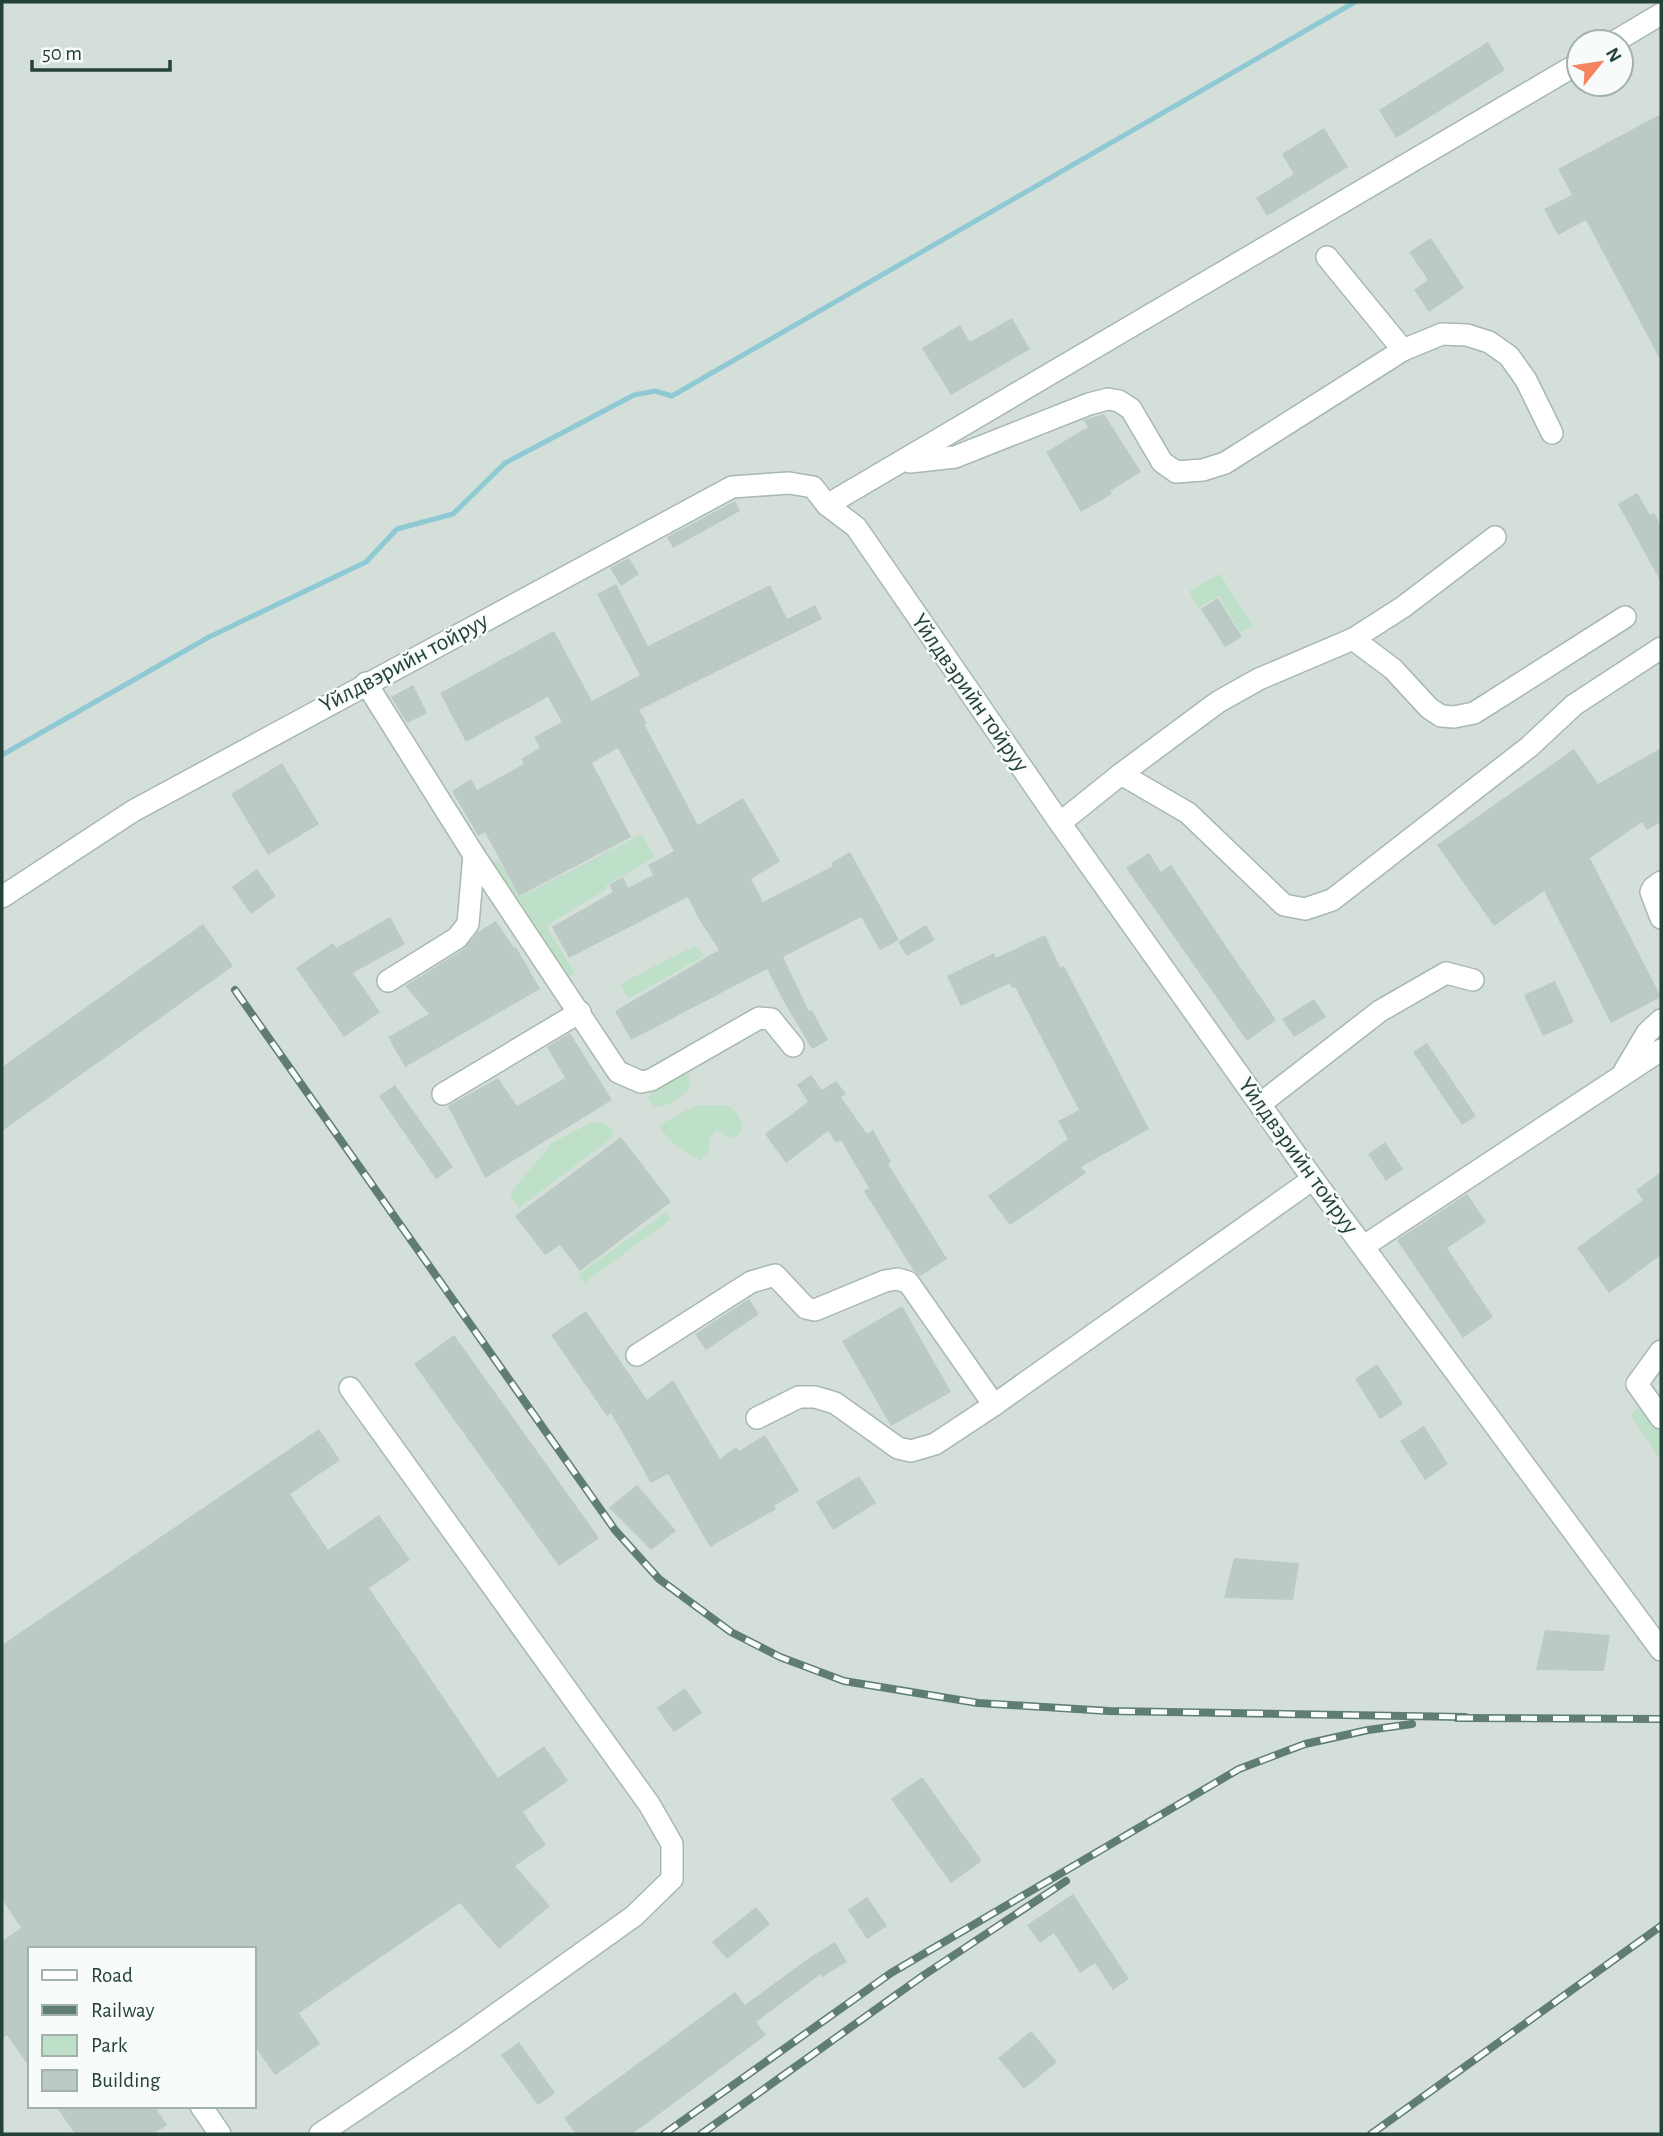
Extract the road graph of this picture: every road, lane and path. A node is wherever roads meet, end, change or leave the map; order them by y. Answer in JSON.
{"nodes":[{"id":1,"x":1661,"y":14,"type":"edge"},
{"id":2,"x":1635,"y":29,"type":"edge"},
{"id":3,"x":1565,"y":71,"type":"edge"},
{"id":4,"x":1327,"y":257,"type":"dead end"},
{"id":5,"x":1403,"y":351,"type":"junction"},
{"id":6,"x":1552,"y":433,"type":"dead end"},
{"id":7,"x":901,"y":463,"type":"junction"},
{"id":8,"x":827,"y":505,"type":"junction"},
{"id":9,"x":1495,"y":537,"type":"dead end"},
{"id":10,"x":1625,"y":617,"type":"dead end"},
{"id":11,"x":1353,"y":639,"type":"junction"},
{"id":12,"x":1661,"y":648,"type":"edge"},
{"id":13,"x":366,"y":683,"type":"junction"},
{"id":14,"x":1121,"y":774,"type":"junction"},
{"id":15,"x":1060,"y":823,"type":"junction"},
{"id":16,"x":474,"y":855,"type":"junction"},
{"id":17,"x":1661,"y":882,"type":"edge"},
{"id":18,"x":2,"y":897,"type":"edge"},
{"id":19,"x":1661,"y":918,"type":"edge"},
{"id":20,"x":1473,"y":980,"type":"dead end"},
{"id":21,"x":388,"y":981,"type":"dead end"},
{"id":22,"x":580,"y":1012,"type":"junction"},
{"id":23,"x":1661,"y":1020,"type":"edge"},
{"id":24,"x":793,"y":1046,"type":"dead end"},
{"id":25,"x":1661,"y":1050,"type":"edge"},
{"id":26,"x":1620,"y":1078,"type":"junction"},
{"id":27,"x":443,"y":1094,"type":"dead end"},
{"id":28,"x":1260,"y":1104,"type":"junction"},
{"id":29,"x":1313,"y":1179,"type":"junction"},
{"id":30,"x":1364,"y":1246,"type":"junction"},
{"id":31,"x":1661,"y":1351,"type":"edge"},
{"id":32,"x":637,"y":1355,"type":"dead end"},
{"id":33,"x":351,"y":1388,"type":"dead end"},
{"id":34,"x":994,"y":1405,"type":"junction"},
{"id":35,"x":757,"y":1418,"type":"dead end"},
{"id":36,"x":1661,"y":1418,"type":"edge"},
{"id":37,"x":1661,"y":1650,"type":"edge"},
{"id":38,"x":202,"y":2108,"type":"edge"},
{"id":39,"x":220,"y":2134,"type":"edge"},
{"id":40,"x":320,"y":2134,"type":"edge"}],
"edges":[{"from":1,"to":2,"type":"lane"},
{"from":3,"to":7,"type":"lane"},
{"from":4,"to":5,"type":"lane"},
{"from":5,"to":6,"type":"lane"},
{"from":5,"to":7,"type":"lane"},
{"from":7,"to":8,"type":"lane"},
{"from":8,"to":13,"type":"lane","name":"Үйлдвэрийн тойруу"},
{"from":8,"to":15,"type":"lane","name":"Үйлдвэрийн тойруу"},
{"from":9,"to":11,"type":"lane"},
{"from":10,"to":11,"type":"lane"},
{"from":11,"to":14,"type":"lane"},
{"from":12,"to":14,"type":"lane"},
{"from":13,"to":16,"type":"lane"},
{"from":13,"to":18,"type":"lane","name":"Үйлдвэрийн тойруу"},
{"from":14,"to":15,"type":"lane"},
{"from":15,"to":28,"type":"lane","name":"Үйлдвэрийн тойруу"},
{"from":16,"to":21,"type":"lane"},
{"from":16,"to":22,"type":"lane"},
{"from":17,"to":19,"type":"lane"},
{"from":20,"to":28,"type":"lane"},
{"from":22,"to":24,"type":"lane"},
{"from":22,"to":27,"type":"lane"},
{"from":23,"to":26,"type":"lane"},
{"from":25,"to":26,"type":"lane"},
{"from":26,"to":30,"type":"lane"},
{"from":28,"to":29,"type":"lane","name":"Үйлдвэрийн тойруу"},
{"from":29,"to":30,"type":"lane","name":"Үйлдвэрийн тойруу"},
{"from":29,"to":34,"type":"lane"},
{"from":30,"to":37,"type":"lane","name":"Үйлдвэрийн тойруу"},
{"from":31,"to":36,"type":"lane"},
{"from":32,"to":34,"type":"lane"},
{"from":33,"to":40,"type":"lane"},
{"from":34,"to":35,"type":"lane"},
{"from":38,"to":39,"type":"lane"}]}
